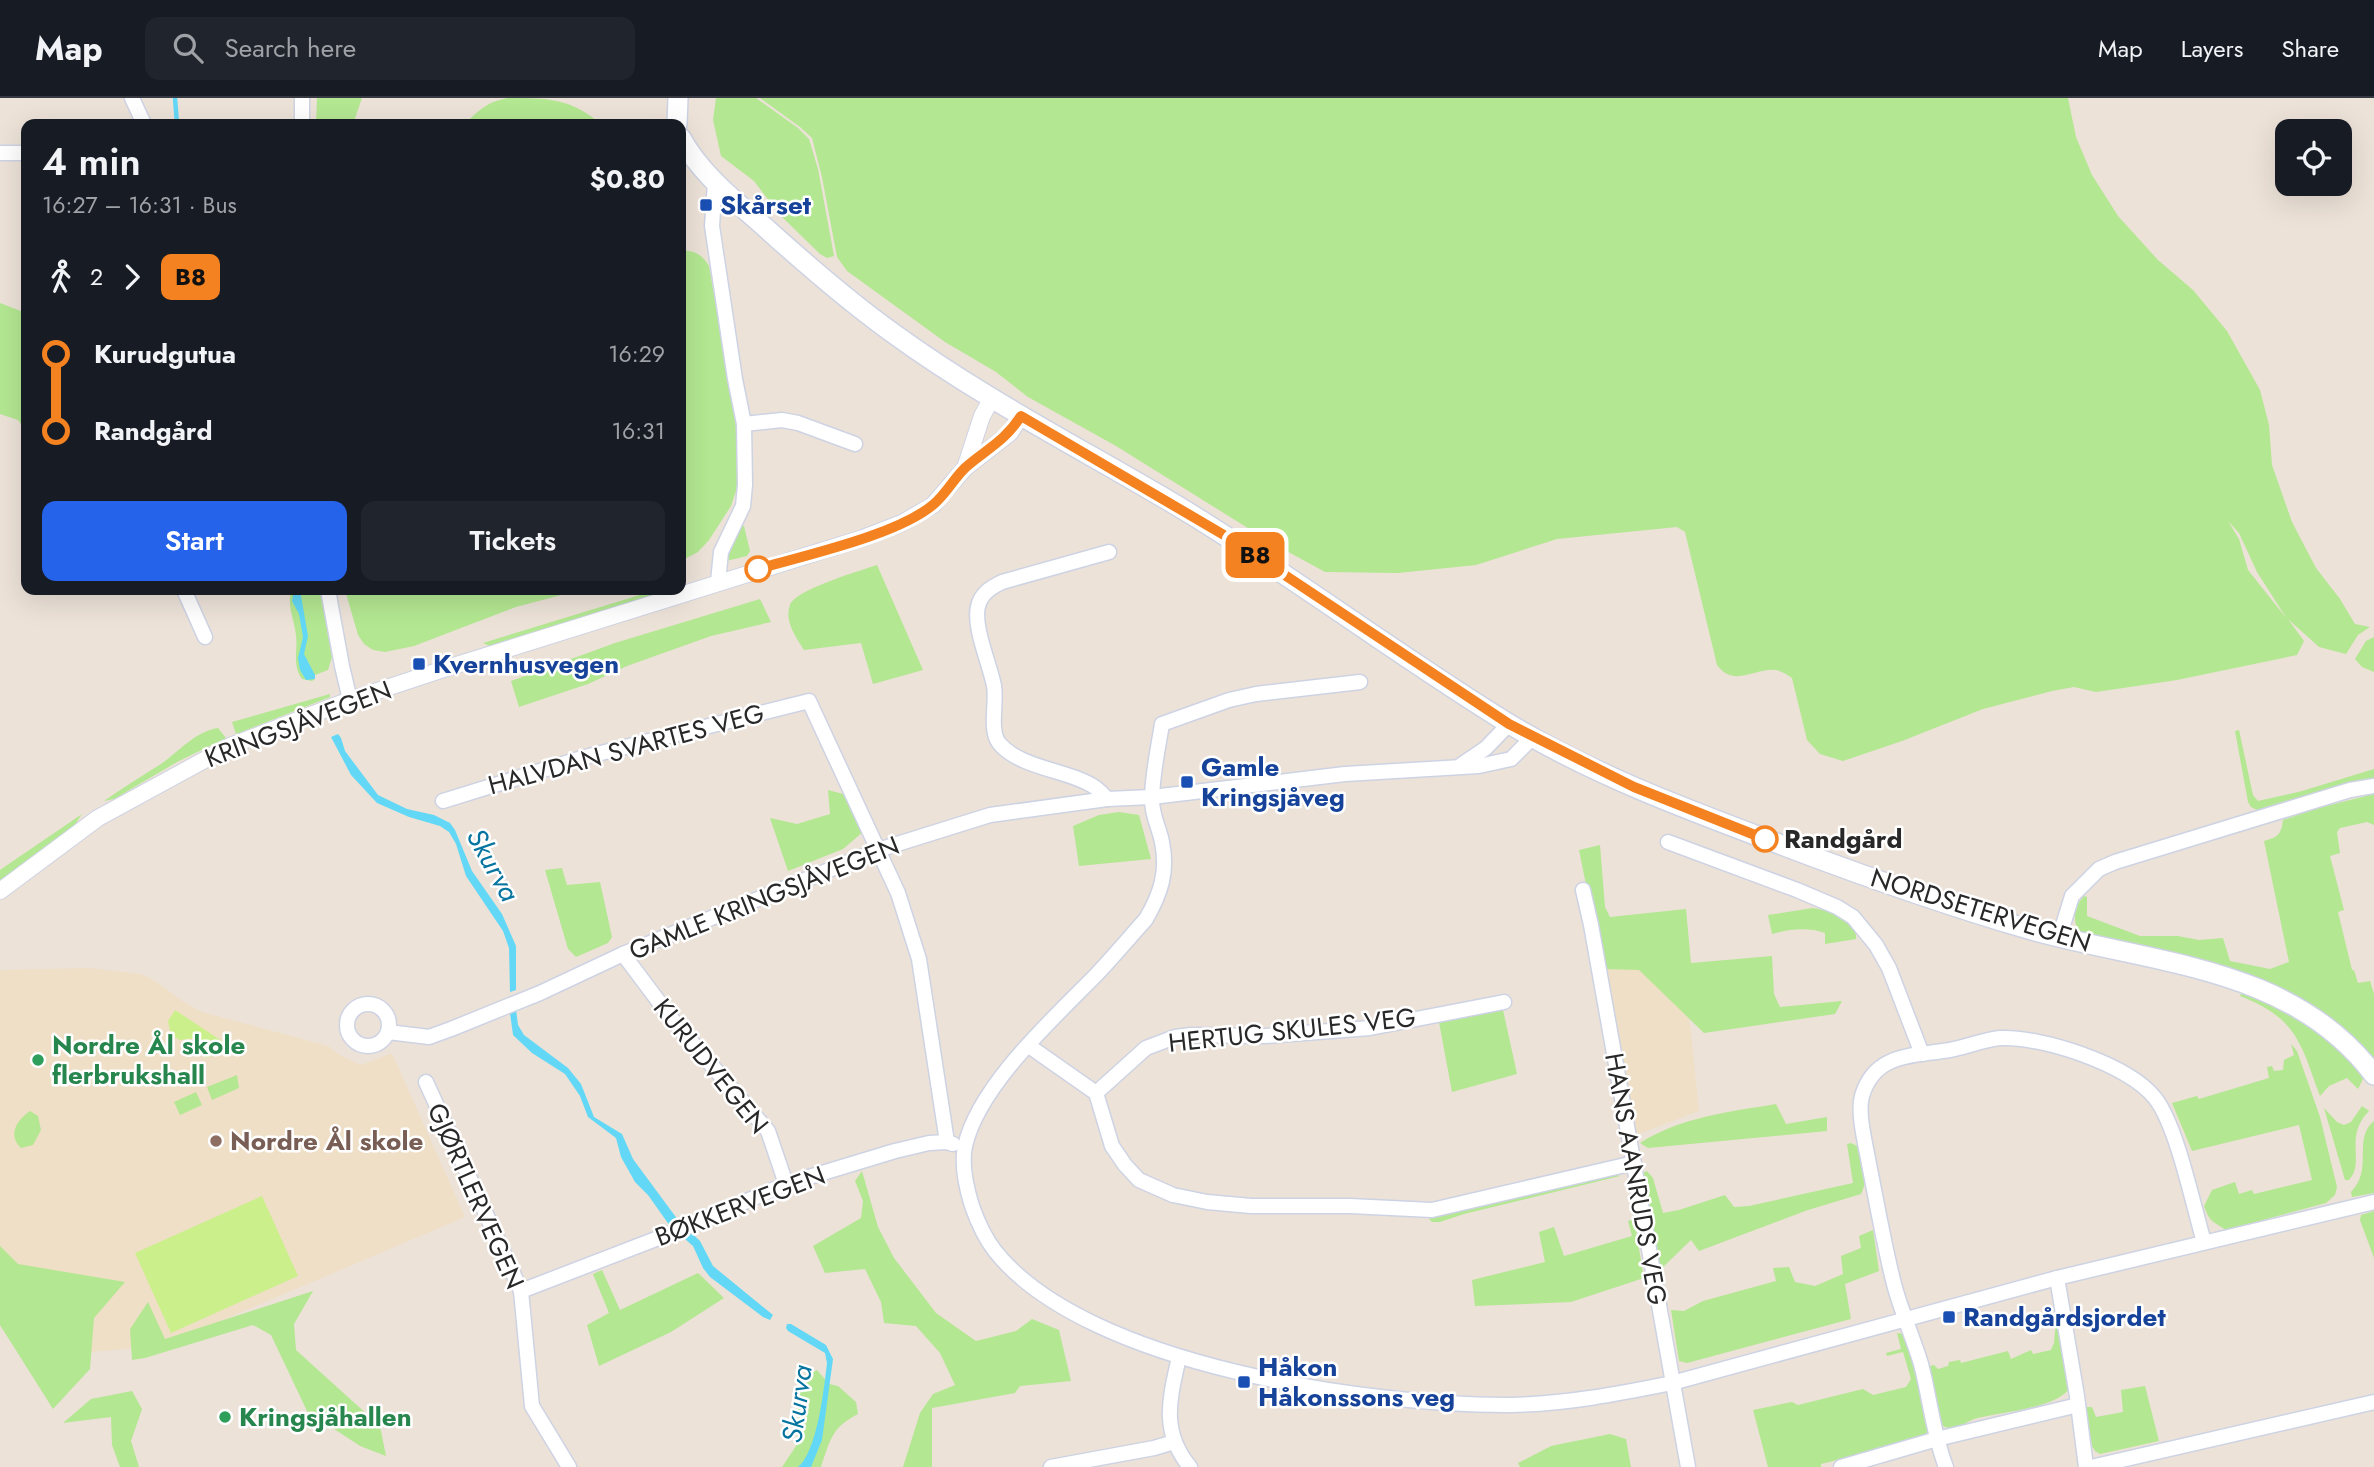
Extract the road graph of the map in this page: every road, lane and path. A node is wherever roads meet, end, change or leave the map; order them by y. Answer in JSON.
{"nodes":[{"id":1,"x":132,"y":98,"type":"edge"},
{"id":2,"x":302,"y":98,"type":"edge"},
{"id":3,"x":678,"y":98,"type":"edge"},
{"id":4,"x":142,"y":119,"type":"edge"},
{"id":5,"x":302,"y":119,"type":"edge"},
{"id":6,"x":677,"y":119,"type":"edge"},
{"id":7,"x":686,"y":146,"type":"edge"},
{"id":8,"x":0,"y":153,"type":"edge"},
{"id":9,"x":21,"y":153,"type":"edge"},
{"id":10,"x":715,"y":182,"type":"junction"},
{"id":11,"x":992,"y":398,"type":"junction"},
{"id":12,"x":1021,"y":416,"type":"junction"},
{"id":13,"x":744,"y":424,"type":"junction"},
{"id":14,"x":855,"y":443,"type":"dead end"},
{"id":15,"x":965,"y":468,"type":"junction"},
{"id":16,"x":1109,"y":552,"type":"dead end"},
{"id":17,"x":718,"y":582,"type":"junction"},
{"id":18,"x":686,"y":592,"type":"edge"},
{"id":19,"x":186,"y":595,"type":"edge"},
{"id":20,"x":329,"y":595,"type":"edge"},
{"id":21,"x":677,"y":595,"type":"edge"},
{"id":22,"x":205,"y":637,"type":"dead end"},
{"id":23,"x":1360,"y":682,"type":"dead end"},
{"id":24,"x":350,"y":700,"type":"junction"},
{"id":25,"x":1509,"y":724,"type":"junction"},
{"id":26,"x":1533,"y":737,"type":"junction"},
{"id":27,"x":1460,"y":766,"type":"junction"},
{"id":28,"x":2374,"y":786,"type":"edge"},
{"id":29,"x":1152,"y":797,"type":"junction"},
{"id":30,"x":1107,"y":799,"type":"junction"},
{"id":31,"x":443,"y":801,"type":"dead end"},
{"id":32,"x":1668,"y":842,"type":"dead end"},
{"id":33,"x":878,"y":850,"type":"junction"},
{"id":34,"x":1583,"y":890,"type":"dead end"},
{"id":35,"x":0,"y":891,"type":"edge"},
{"id":36,"x":2059,"y":938,"type":"junction"},
{"id":37,"x":623,"y":954,"type":"junction"},
{"id":38,"x":1504,"y":1002,"type":"dead end"},
{"id":39,"x":388,"y":1032,"type":"dead end"},
{"id":40,"x":1028,"y":1046,"type":"junction"},
{"id":41,"x":1922,"y":1054,"type":"junction"},
{"id":42,"x":2374,"y":1076,"type":"edge"},
{"id":43,"x":426,"y":1082,"type":"dead end"},
{"id":44,"x":1096,"y":1093,"type":"junction"},
{"id":45,"x":947,"y":1142,"type":"junction"},
{"id":46,"x":965,"y":1148,"type":"junction"},
{"id":47,"x":1634,"y":1163,"type":"junction"},
{"id":48,"x":786,"y":1184,"type":"junction"},
{"id":49,"x":2374,"y":1202,"type":"edge"},
{"id":50,"x":2204,"y":1242,"type":"junction"},
{"id":51,"x":2057,"y":1278,"type":"junction"},
{"id":52,"x":521,"y":1291,"type":"junction"},
{"id":53,"x":1906,"y":1320,"type":"junction"},
{"id":54,"x":1179,"y":1357,"type":"junction"},
{"id":55,"x":1672,"y":1383,"type":"junction"},
{"id":56,"x":2374,"y":1402,"type":"edge"},
{"id":57,"x":2078,"y":1405,"type":"junction"},
{"id":58,"x":1937,"y":1439,"type":"junction"},
{"id":59,"x":1174,"y":1442,"type":"junction"},
{"id":60,"x":569,"y":1467,"type":"edge"},
{"id":61,"x":1051,"y":1467,"type":"edge"},
{"id":62,"x":1190,"y":1467,"type":"edge"},
{"id":63,"x":1688,"y":1467,"type":"edge"},
{"id":64,"x":1841,"y":1467,"type":"edge"},
{"id":65,"x":1946,"y":1467,"type":"edge"},
{"id":66,"x":2088,"y":1467,"type":"edge"}],
"edges":[{"from":1,"to":4,"type":"street"},
{"from":2,"to":5,"type":"street"},
{"from":3,"to":6,"type":"main road"},
{"from":7,"to":10,"type":"main road","name":"NORDSETERVEGEN"},
{"from":8,"to":9,"type":"street"},
{"from":10,"to":11,"type":"main road","name":"NORDSETERVEGEN"},
{"from":10,"to":13,"type":"street"},
{"from":11,"to":12,"type":"main road","name":"NORDSETERVEGEN"},
{"from":11,"to":15,"type":"street","name":"KRINGSJÅVEGEN"},
{"from":12,"to":15,"type":"street","name":"KRINGSJÅVEGEN"},
{"from":12,"to":25,"type":"main road","name":"NORDSETERVEGEN"},
{"from":13,"to":14,"type":"street"},
{"from":13,"to":17,"type":"street"},
{"from":15,"to":17,"type":"street","name":"KRINGSJÅVEGEN"},
{"from":16,"to":30,"type":"street"},
{"from":17,"to":18,"type":"street","name":"KRINGSJÅVEGEN"},
{"from":19,"to":22,"type":"street"},
{"from":20,"to":24,"type":"street"},
{"from":21,"to":24,"type":"street","name":"KRINGSJÅVEGEN"},
{"from":23,"to":29,"type":"street"},
{"from":24,"to":35,"type":"street","name":"KRINGSJÅVEGEN"},
{"from":25,"to":26,"type":"main road","name":"NORDSETERVEGEN"},
{"from":25,"to":27,"type":"street"},
{"from":26,"to":27,"type":"street","name":"GAMLE KRINGSJÅVEGEN"},
{"from":26,"to":36,"type":"main road","name":"NORDSETERVEGEN"},
{"from":27,"to":29,"type":"street","name":"GAMLE KRINGSJÅVEGEN"},
{"from":28,"to":36,"type":"street"},
{"from":29,"to":30,"type":"street","name":"GAMLE KRINGSJÅVEGEN"},
{"from":29,"to":40,"type":"street"},
{"from":30,"to":33,"type":"street","name":"GAMLE KRINGSJÅVEGEN"},
{"from":31,"to":33,"type":"street","name":"HALVDAN SVARTES VEG"},
{"from":32,"to":41,"type":"street"},
{"from":33,"to":37,"type":"street","name":"GAMLE KRINGSJÅVEGEN"},
{"from":33,"to":45,"type":"street"},
{"from":34,"to":47,"type":"street","name":"HANS AANRUDS VEG"},
{"from":36,"to":42,"type":"main road","name":"NORDSETERVEGEN"},
{"from":37,"to":39,"type":"street","name":"GAMLE KRINGSJÅVEGEN"},
{"from":37,"to":48,"type":"street","name":"KURUDVEGEN"},
{"from":38,"to":44,"type":"street","name":"HERTUG SKULES VEG"},
{"from":40,"to":44,"type":"street"},
{"from":40,"to":46,"type":"street"},
{"from":41,"to":50,"type":"street"},
{"from":41,"to":53,"type":"street"},
{"from":43,"to":52,"type":"street","name":"GJØRTLERVEGEN"},
{"from":44,"to":47,"type":"street"},
{"from":45,"to":46,"type":"street","name":"BØKKERVEGEN"},
{"from":45,"to":48,"type":"street","name":"BØKKERVEGEN"},
{"from":46,"to":54,"type":"street"},
{"from":47,"to":55,"type":"street","name":"HANS AANRUDS VEG"},
{"from":48,"to":52,"type":"street","name":"BØKKERVEGEN"},
{"from":49,"to":50,"type":"street"},
{"from":50,"to":51,"type":"street"},
{"from":51,"to":53,"type":"street"},
{"from":51,"to":57,"type":"street"},
{"from":52,"to":60,"type":"street","name":"GJØRTLERVEGEN"},
{"from":53,"to":55,"type":"street"},
{"from":53,"to":58,"type":"street"},
{"from":54,"to":55,"type":"street"},
{"from":54,"to":59,"type":"street"},
{"from":55,"to":63,"type":"street","name":"HANS AANRUDS VEG"},
{"from":56,"to":66,"type":"street"},
{"from":57,"to":58,"type":"street"},
{"from":57,"to":66,"type":"street"},
{"from":58,"to":64,"type":"street"},
{"from":58,"to":65,"type":"street"},
{"from":59,"to":61,"type":"street"},
{"from":59,"to":62,"type":"street"}]}
